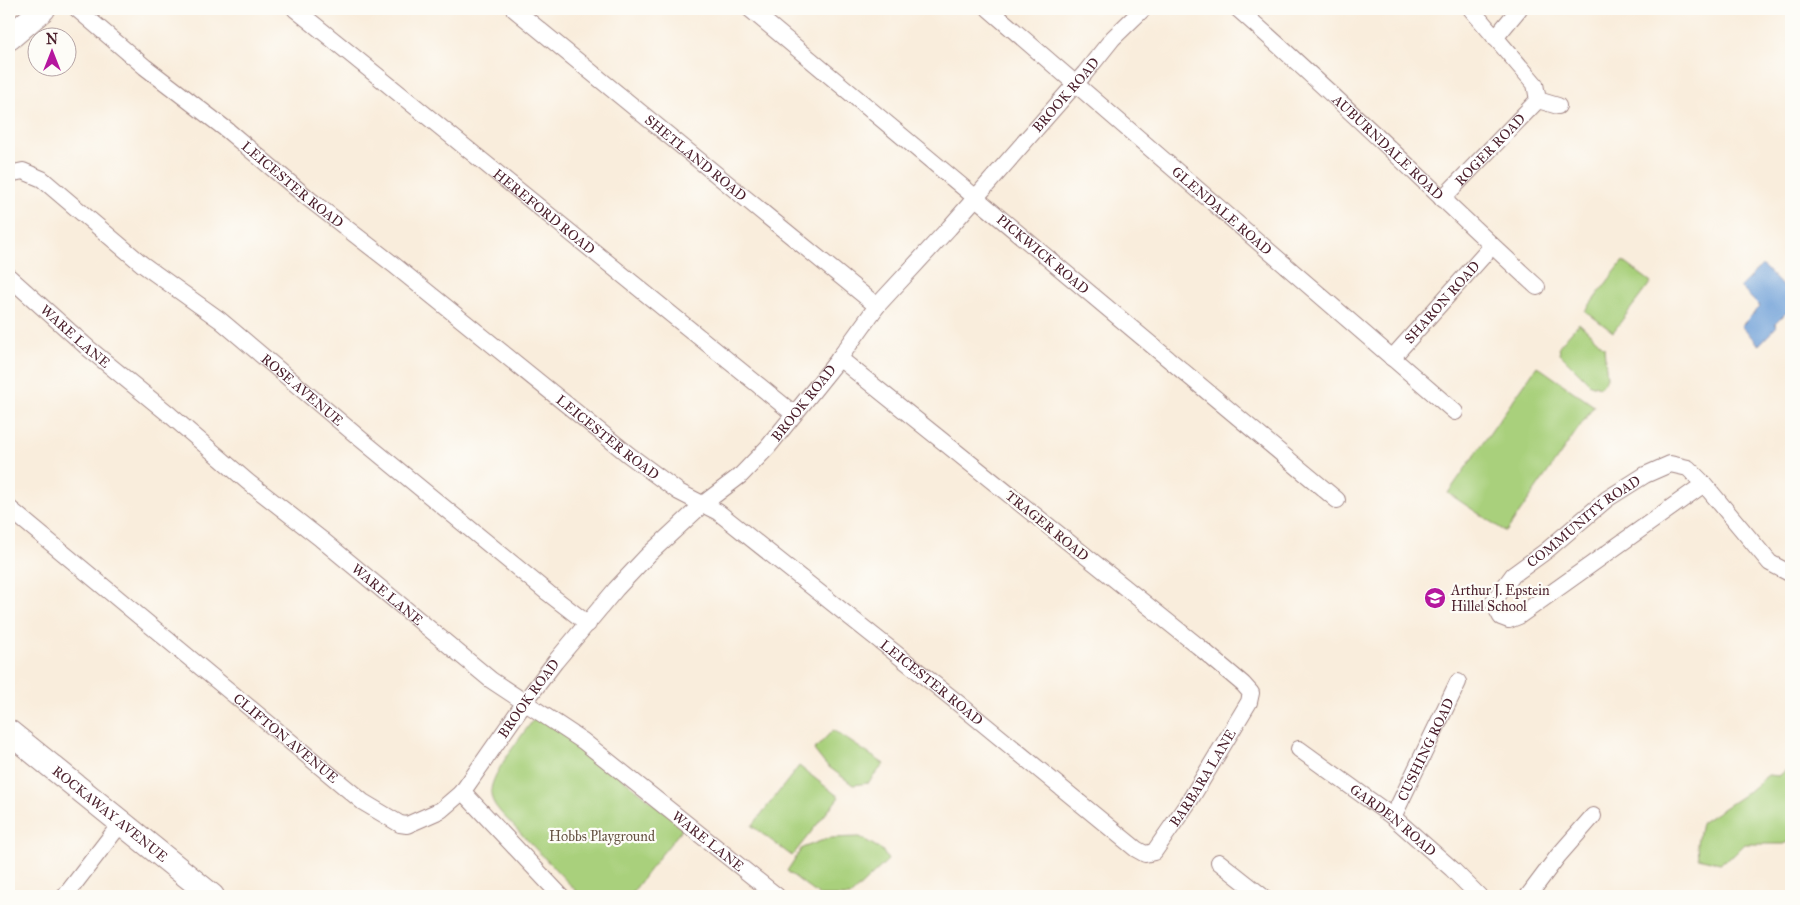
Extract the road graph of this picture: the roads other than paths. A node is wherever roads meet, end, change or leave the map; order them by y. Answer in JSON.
{"nodes":[{"id":1,"x":43,"y":9,"type":"edge"},
{"id":2,"x":77,"y":9,"type":"edge"},
{"id":3,"x":295,"y":9,"type":"edge"},
{"id":4,"x":514,"y":9,"type":"edge"},
{"id":5,"x":750,"y":9,"type":"edge"},
{"id":6,"x":989,"y":9,"type":"edge"},
{"id":7,"x":1143,"y":9,"type":"edge"},
{"id":8,"x":1238,"y":9,"type":"edge"},
{"id":9,"x":1471,"y":9,"type":"edge"},
{"id":10,"x":1519,"y":9,"type":"edge"},
{"id":11,"x":9,"y":38,"type":"edge"},
{"id":12,"x":1495,"y":38,"type":"junction"},
{"id":13,"x":1076,"y":84,"type":"junction"},
{"id":14,"x":1538,"y":100,"type":"junction"},
{"id":15,"x":1558,"y":106,"type":"dead end"},
{"id":16,"x":9,"y":174,"type":"edge"},
{"id":17,"x":975,"y":197,"type":"junction"},
{"id":18,"x":1442,"y":199,"type":"junction"},
{"id":19,"x":1492,"y":246,"type":"junction"},
{"id":20,"x":9,"y":277,"type":"edge"},
{"id":21,"x":1537,"y":286,"type":"dead end"},
{"id":22,"x":877,"y":306,"type":"junction"},
{"id":23,"x":839,"y":358,"type":"junction"},
{"id":24,"x":1392,"y":358,"type":"junction"},
{"id":25,"x":1455,"y":412,"type":"dead end"},
{"id":26,"x":794,"y":414,"type":"junction"},
{"id":27,"x":1704,"y":484,"type":"junction"},
{"id":28,"x":1337,"y":500,"type":"dead end"},
{"id":29,"x":704,"y":504,"type":"junction"},
{"id":30,"x":9,"y":508,"type":"edge"},
{"id":31,"x":1791,"y":574,"type":"edge"},
{"id":32,"x":588,"y":624,"type":"junction"},
{"id":33,"x":1458,"y":682,"type":"dead end"},
{"id":34,"x":1250,"y":695,"type":"joint"},
{"id":35,"x":524,"y":702,"type":"junction"},
{"id":36,"x":9,"y":732,"type":"edge"},
{"id":37,"x":1299,"y":749,"type":"dead end"},
{"id":38,"x":462,"y":791,"type":"junction"},
{"id":39,"x":1593,"y":816,"type":"dead end"},
{"id":40,"x":1393,"y":817,"type":"junction"},
{"id":41,"x":121,"y":823,"type":"junction"},
{"id":42,"x":1148,"y":853,"type":"joint"},
{"id":43,"x":1218,"y":862,"type":"dead end"},
{"id":44,"x":65,"y":896,"type":"edge"},
{"id":45,"x":212,"y":896,"type":"edge"},
{"id":46,"x":561,"y":896,"type":"edge"},
{"id":47,"x":777,"y":896,"type":"edge"},
{"id":48,"x":1262,"y":896,"type":"edge"},
{"id":49,"x":1479,"y":896,"type":"edge"},
{"id":50,"x":1528,"y":896,"type":"edge"}],
"edges":[{"from":1,"to":11,"type":"street"},
{"from":2,"to":29,"type":"street","name":"LEICESTER ROAD"},
{"from":3,"to":26,"type":"street","name":"HEREFORD ROAD"},
{"from":4,"to":22,"type":"street","name":"SHETLAND ROAD"},
{"from":5,"to":17,"type":"street","name":"PICKWICK ROAD"},
{"from":6,"to":13,"type":"street","name":"GLENDALE ROAD"},
{"from":7,"to":13,"type":"street","name":"BROOK ROAD"},
{"from":8,"to":18,"type":"street","name":"AUBURNDALE ROAD"},
{"from":9,"to":12,"type":"street"},
{"from":10,"to":12,"type":"street"},
{"from":12,"to":14,"type":"street"},
{"from":13,"to":17,"type":"street","name":"BROOK ROAD"},
{"from":13,"to":24,"type":"street","name":"GLENDALE ROAD"},
{"from":14,"to":15,"type":"street"},
{"from":14,"to":18,"type":"street","name":"ROGER ROAD"},
{"from":16,"to":32,"type":"street","name":"ROSE AVENUE"},
{"from":17,"to":22,"type":"street","name":"BROOK ROAD"},
{"from":17,"to":28,"type":"street","name":"PICKWICK ROAD"},
{"from":18,"to":19,"type":"street","name":"AUBURNDALE ROAD"},
{"from":19,"to":21,"type":"street","name":"AUBURNDALE ROAD"},
{"from":19,"to":24,"type":"street","name":"SHARON ROAD"},
{"from":20,"to":35,"type":"street","name":"WARE LANE"},
{"from":22,"to":23,"type":"street","name":"BROOK ROAD"},
{"from":23,"to":26,"type":"street","name":"BROOK ROAD"},
{"from":23,"to":34,"type":"street","name":"TRAGER ROAD"},
{"from":24,"to":25,"type":"street","name":"GLENDALE ROAD"},
{"from":26,"to":29,"type":"street","name":"BROOK ROAD"},
{"from":27,"to":27,"type":"street","name":"COMMUNITY ROAD"},
{"from":27,"to":31,"type":"street","name":"COMMUNITY ROAD"},
{"from":29,"to":32,"type":"street","name":"BROOK ROAD"},
{"from":29,"to":42,"type":"street","name":"LEICESTER ROAD"},
{"from":30,"to":38,"type":"street","name":"CLIFTON AVENUE"},
{"from":32,"to":35,"type":"street","name":"BROOK ROAD"},
{"from":33,"to":40,"type":"street","name":"CUSHING ROAD"},
{"from":34,"to":42,"type":"street","name":"BARBARA LANE"},
{"from":35,"to":38,"type":"street","name":"BROOK ROAD"},
{"from":35,"to":47,"type":"street","name":"WARE LANE"},
{"from":36,"to":41,"type":"street","name":"ROCKAWAY AVENUE"},
{"from":37,"to":40,"type":"street","name":"GARDEN ROAD"},
{"from":38,"to":46,"type":"street"},
{"from":39,"to":50,"type":"street"},
{"from":40,"to":49,"type":"street","name":"GARDEN ROAD"},
{"from":41,"to":44,"type":"street"},
{"from":41,"to":45,"type":"street","name":"ROCKAWAY AVENUE"},
{"from":43,"to":48,"type":"street"}]}
